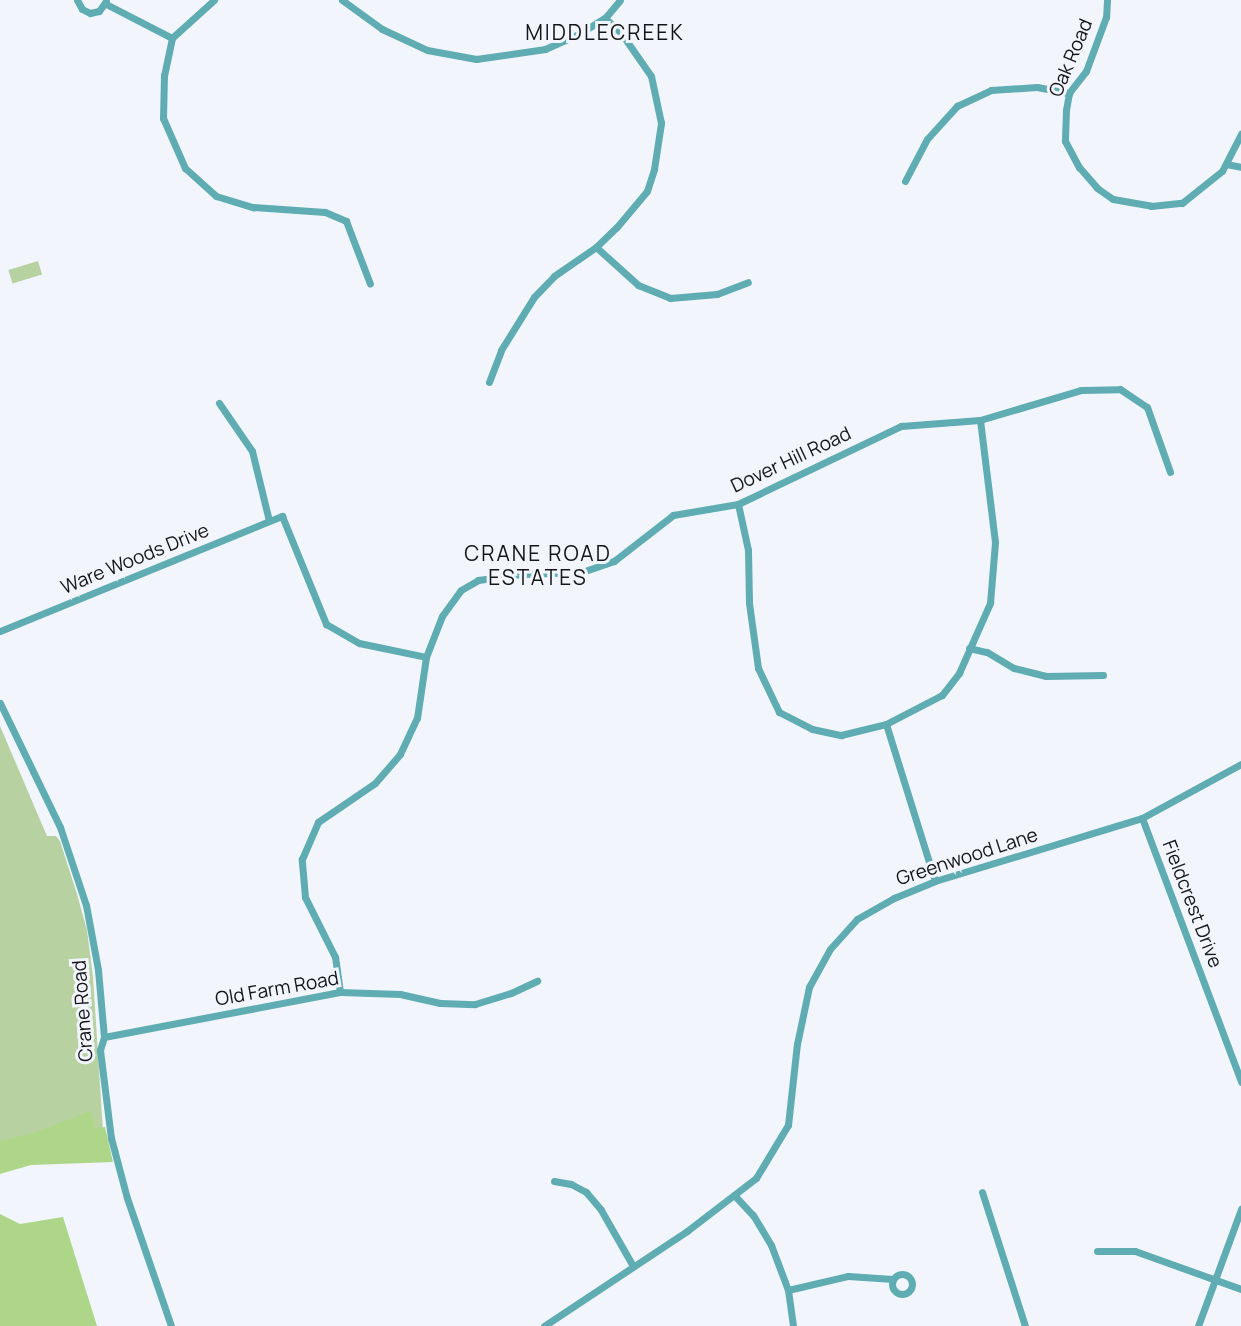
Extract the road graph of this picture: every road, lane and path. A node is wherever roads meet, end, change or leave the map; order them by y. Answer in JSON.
{"nodes":[{"id":1,"x":77,"y":0,"type":"edge"},
{"id":2,"x":214,"y":0,"type":"edge"},
{"id":3,"x":342,"y":0,"type":"edge"},
{"id":4,"x":620,"y":0,"type":"edge"},
{"id":5,"x":1107,"y":0,"type":"edge"},
{"id":6,"x":106,"y":2,"type":"edge"},
{"id":7,"x":606,"y":18,"type":"junction"},
{"id":8,"x":172,"y":38,"type":"junction"},
{"id":9,"x":1069,"y":93,"type":"junction"},
{"id":10,"x":1241,"y":134,"type":"edge"},
{"id":11,"x":1226,"y":164,"type":"junction"},
{"id":12,"x":1241,"y":167,"type":"edge"},
{"id":13,"x":905,"y":181,"type":"dead end"},
{"id":14,"x":596,"y":247,"type":"junction"},
{"id":15,"x":748,"y":282,"type":"dead end"},
{"id":16,"x":370,"y":284,"type":"dead end"},
{"id":17,"x":489,"y":382,"type":"dead end"},
{"id":18,"x":219,"y":403,"type":"dead end"},
{"id":19,"x":980,"y":420,"type":"junction"},
{"id":20,"x":1170,"y":472,"type":"dead end"},
{"id":21,"x":738,"y":504,"type":"junction"},
{"id":22,"x":270,"y":521,"type":"junction"},
{"id":23,"x":0,"y":631,"type":"edge"},
{"id":24,"x":969,"y":648,"type":"junction"},
{"id":25,"x":426,"y":657,"type":"junction"},
{"id":26,"x":1103,"y":675,"type":"dead end"},
{"id":27,"x":0,"y":703,"type":"edge"},
{"id":28,"x":886,"y":724,"type":"junction"},
{"id":29,"x":1241,"y":764,"type":"edge"},
{"id":30,"x":1142,"y":818,"type":"junction"},
{"id":31,"x":935,"y":881,"type":"junction"},
{"id":32,"x":537,"y":981,"type":"dead end"},
{"id":33,"x":340,"y":992,"type":"junction"},
{"id":34,"x":104,"y":1037,"type":"junction"},
{"id":35,"x":1241,"y":1082,"type":"edge"},
{"id":36,"x":554,"y":1181,"type":"dead end"},
{"id":37,"x":982,"y":1192,"type":"dead end"},
{"id":38,"x":735,"y":1196,"type":"junction"},
{"id":39,"x":1241,"y":1209,"type":"edge"},
{"id":40,"x":1097,"y":1251,"type":"dead end"},
{"id":41,"x":633,"y":1266,"type":"junction"},
{"id":42,"x":893,"y":1279,"type":"dead end"},
{"id":43,"x":1214,"y":1280,"type":"junction"},
{"id":44,"x":1241,"y":1289,"type":"edge"},
{"id":45,"x":788,"y":1290,"type":"junction"},
{"id":46,"x":171,"y":1326,"type":"edge"},
{"id":47,"x":544,"y":1326,"type":"edge"},
{"id":48,"x":793,"y":1326,"type":"edge"},
{"id":49,"x":1025,"y":1326,"type":"edge"},
{"id":50,"x":1198,"y":1326,"type":"edge"}],
"edges":[{"from":1,"to":6,"type":"street"},
{"from":2,"to":8,"type":"street"},
{"from":3,"to":7,"type":"street"},
{"from":4,"to":7,"type":"street"},
{"from":5,"to":9,"type":"street","name":"Oak Road"},
{"from":6,"to":8,"type":"street"},
{"from":7,"to":14,"type":"street"},
{"from":8,"to":16,"type":"street"},
{"from":9,"to":11,"type":"street","name":"Oak Road"},
{"from":9,"to":13,"type":"street"},
{"from":10,"to":11,"type":"street","name":"Oak Road"},
{"from":11,"to":12,"type":"street"},
{"from":14,"to":15,"type":"street"},
{"from":14,"to":17,"type":"street"},
{"from":18,"to":22,"type":"street"},
{"from":19,"to":20,"type":"street","name":"Dover Hill Road"},
{"from":19,"to":21,"type":"street","name":"Dover Hill Road"},
{"from":19,"to":24,"type":"street"},
{"from":21,"to":25,"type":"street","name":"Dover Hill Road"},
{"from":21,"to":28,"type":"street"},
{"from":22,"to":23,"type":"street","name":"Ware Woods Drive"},
{"from":22,"to":25,"type":"street","name":"Ware Woods Drive"},
{"from":24,"to":26,"type":"street"},
{"from":24,"to":28,"type":"street"},
{"from":25,"to":33,"type":"street","name":"Dover Hill Road"},
{"from":27,"to":34,"type":"street","name":"Crane Road"},
{"from":28,"to":31,"type":"street"},
{"from":29,"to":30,"type":"street","name":"Greenwood Lane"},
{"from":30,"to":31,"type":"street","name":"Greenwood Lane"},
{"from":30,"to":35,"type":"street","name":"Fieldcrest Drive"},
{"from":31,"to":38,"type":"street","name":"Greenwood Lane"},
{"from":32,"to":33,"type":"street","name":"Old Farm Road"},
{"from":33,"to":34,"type":"street","name":"Old Farm Road"},
{"from":34,"to":46,"type":"street","name":"Crane Road"},
{"from":36,"to":41,"type":"street"},
{"from":37,"to":49,"type":"street"},
{"from":38,"to":41,"type":"street","name":"Greenwood Lane"},
{"from":38,"to":45,"type":"street"},
{"from":39,"to":43,"type":"street"},
{"from":40,"to":43,"type":"street"},
{"from":41,"to":47,"type":"street","name":"Greenwood Lane"},
{"from":42,"to":45,"type":"street"},
{"from":43,"to":44,"type":"street"},
{"from":43,"to":50,"type":"street"},
{"from":45,"to":48,"type":"street"}]}
